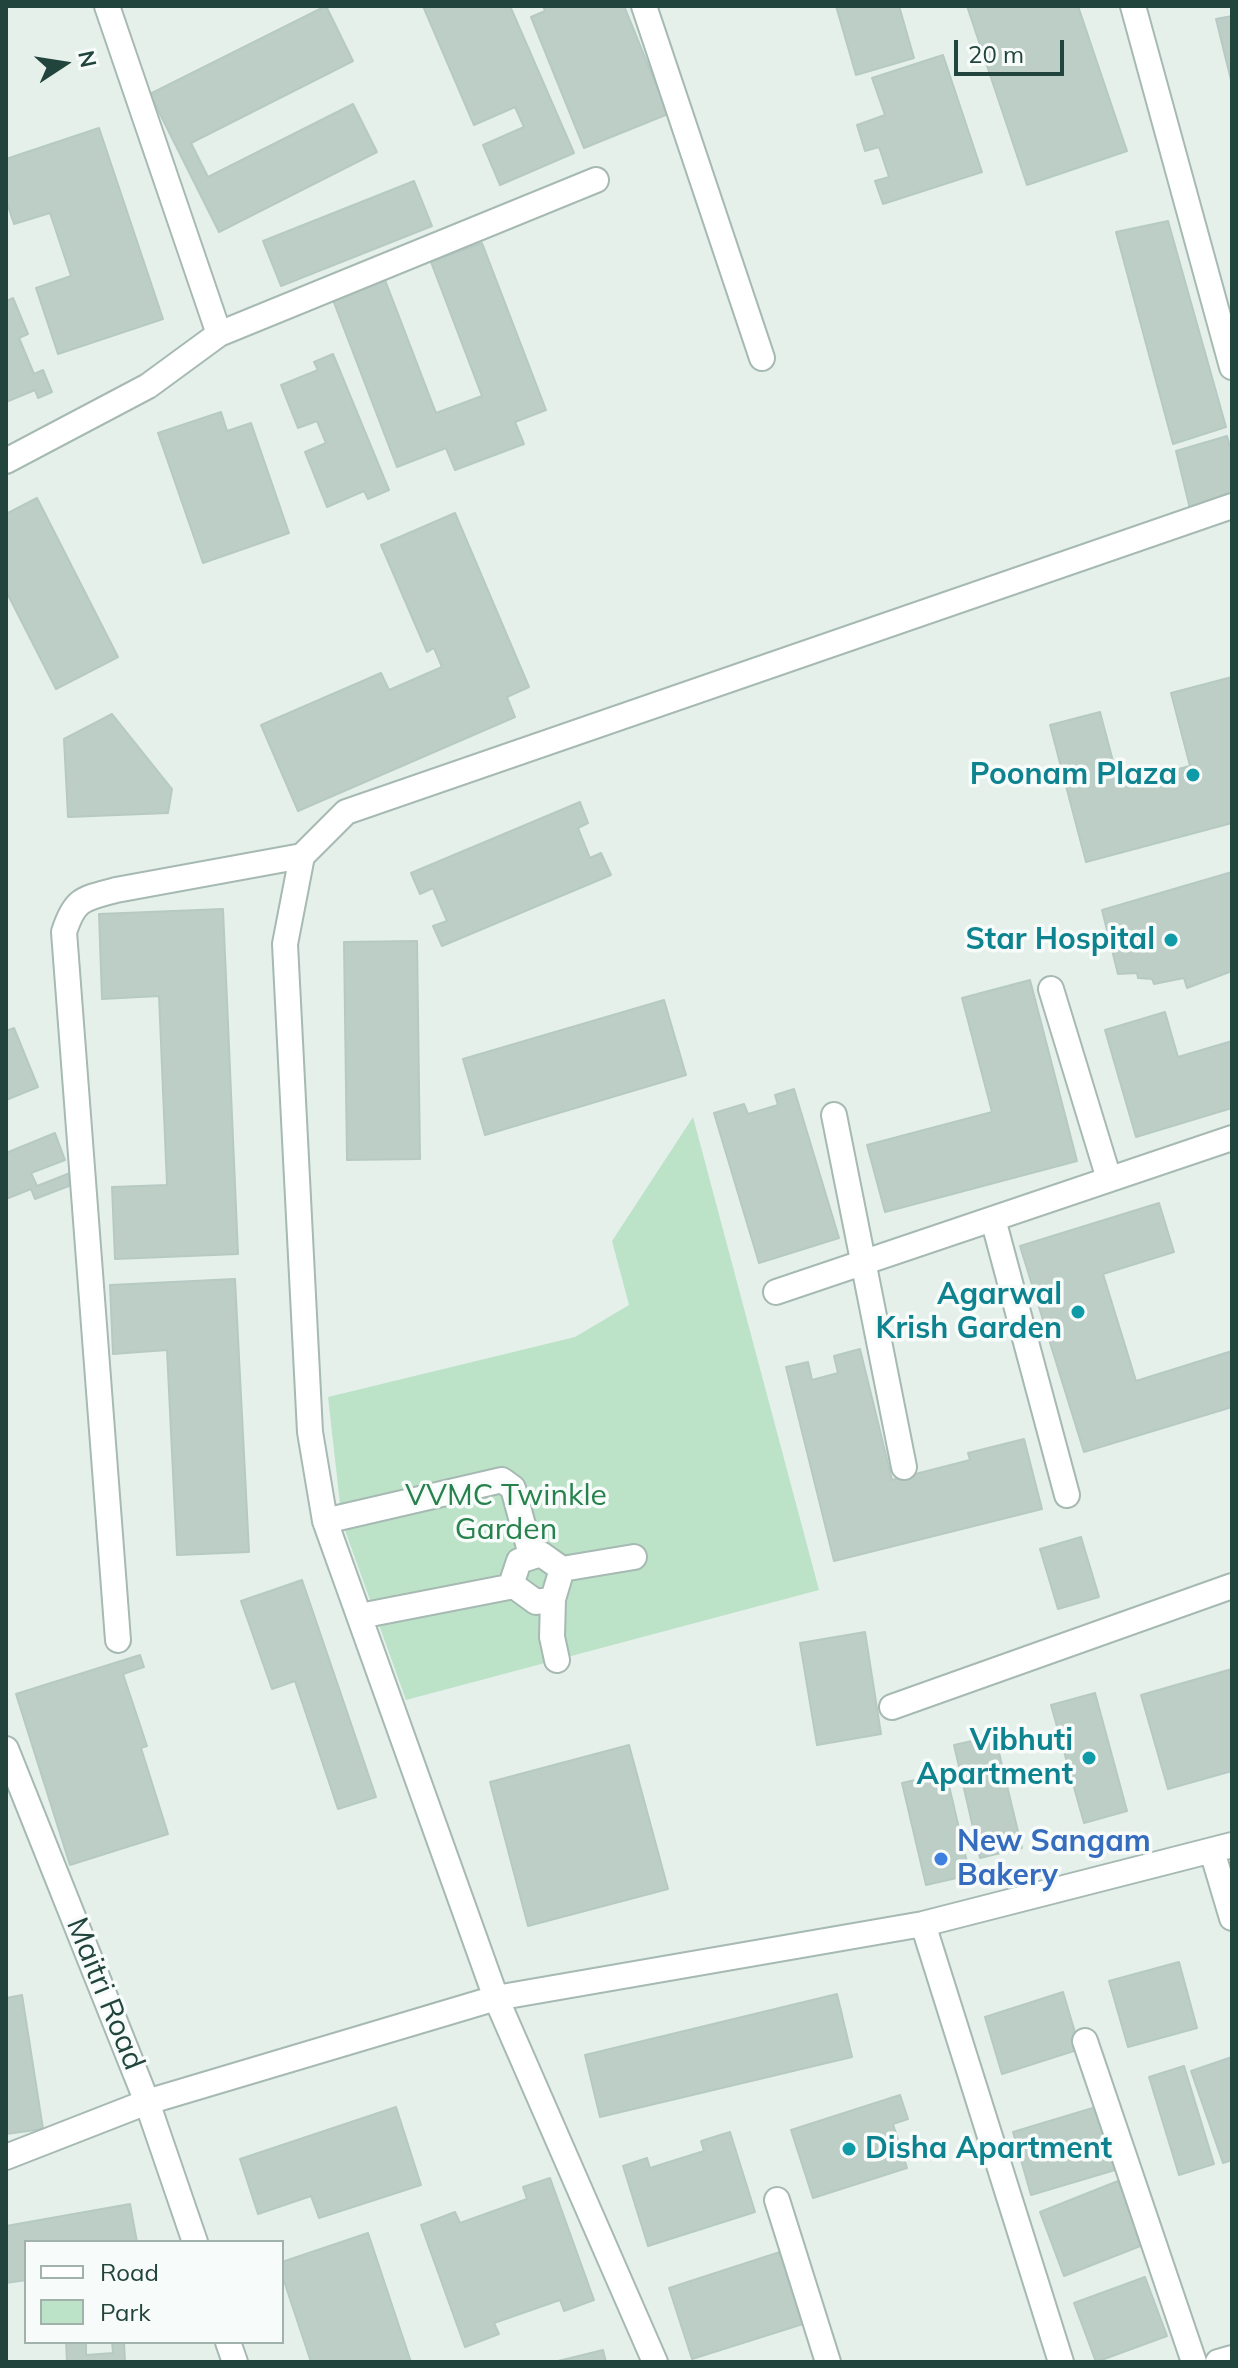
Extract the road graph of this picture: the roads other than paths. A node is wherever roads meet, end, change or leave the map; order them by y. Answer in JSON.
{"nodes":[{"id":1,"x":107,"y":6,"type":"edge"},
{"id":2,"x":644,"y":6,"type":"edge"},
{"id":3,"x":1133,"y":6,"type":"edge"},
{"id":4,"x":596,"y":180,"type":"dead end"},
{"id":5,"x":219,"y":334,"type":"junction"},
{"id":6,"x":762,"y":358,"type":"dead end"},
{"id":7,"x":1232,"y":367,"type":"edge"},
{"id":8,"x":6,"y":461,"type":"edge"},
{"id":9,"x":1232,"y":506,"type":"edge"},
{"id":10,"x":302,"y":856,"type":"junction"},
{"id":11,"x":1051,"y":989,"type":"dead end"},
{"id":12,"x":834,"y":1115,"type":"dead end"},
{"id":13,"x":1232,"y":1138,"type":"edge"},
{"id":14,"x":1109,"y":1179,"type":"junction"},
{"id":15,"x":993,"y":1219,"type":"junction"},
{"id":16,"x":863,"y":1263,"type":"junction"},
{"id":17,"x":776,"y":1292,"type":"dead end"},
{"id":18,"x":904,"y":1467,"type":"dead end"},
{"id":19,"x":1067,"y":1495,"type":"dead end"},
{"id":20,"x":325,"y":1521,"type":"junction"},
{"id":21,"x":531,"y":1555,"type":"junction"},
{"id":22,"x":634,"y":1557,"type":"dead end"},
{"id":23,"x":562,"y":1569,"type":"junction"},
{"id":24,"x":514,"y":1586,"type":"junction"},
{"id":25,"x":1232,"y":1586,"type":"edge"},
{"id":26,"x":553,"y":1599,"type":"junction"},
{"id":27,"x":360,"y":1616,"type":"junction"},
{"id":28,"x":118,"y":1640,"type":"dead end"},
{"id":29,"x":557,"y":1660,"type":"dead end"},
{"id":30,"x":892,"y":1707,"type":"dead end"},
{"id":31,"x":6,"y":1749,"type":"edge"},
{"id":32,"x":15,"y":1792,"type":"edge"},
{"id":33,"x":1222,"y":1848,"type":"edge"},
{"id":34,"x":1232,"y":1918,"type":"edge"},
{"id":35,"x":923,"y":1924,"type":"junction"},
{"id":36,"x":496,"y":1998,"type":"junction"},
{"id":37,"x":1085,"y":2041,"type":"dead end"},
{"id":38,"x":147,"y":2102,"type":"junction"},
{"id":39,"x":6,"y":2157,"type":"edge"},
{"id":40,"x":777,"y":2200,"type":"dead end"},
{"id":41,"x":194,"y":2240,"type":"edge"},
{"id":42,"x":1232,"y":2358,"type":"edge"},
{"id":43,"x":655,"y":2362,"type":"edge"},
{"id":44,"x":828,"y":2362,"type":"edge"},
{"id":45,"x":1061,"y":2362,"type":"edge"},
{"id":46,"x":1194,"y":2362,"type":"edge"},
{"id":47,"x":1218,"y":2362,"type":"edge"}],
"edges":[{"from":1,"to":5,"type":"street"},
{"from":2,"to":6,"type":"street"},
{"from":3,"to":7,"type":"street"},
{"from":4,"to":5,"type":"street"},
{"from":5,"to":8,"type":"street"},
{"from":9,"to":10,"type":"street"},
{"from":10,"to":20,"type":"street"},
{"from":10,"to":28,"type":"street"},
{"from":11,"to":14,"type":"street"},
{"from":12,"to":16,"type":"street"},
{"from":13,"to":14,"type":"street"},
{"from":14,"to":15,"type":"street"},
{"from":15,"to":16,"type":"street"},
{"from":15,"to":19,"type":"street"},
{"from":16,"to":17,"type":"street"},
{"from":16,"to":18,"type":"street"},
{"from":20,"to":21,"type":"street"},
{"from":20,"to":27,"type":"street"},
{"from":21,"to":23,"type":"street"},
{"from":21,"to":24,"type":"street"},
{"from":22,"to":23,"type":"street"},
{"from":23,"to":26,"type":"street"},
{"from":24,"to":26,"type":"street"},
{"from":24,"to":27,"type":"street"},
{"from":25,"to":30,"type":"street"},
{"from":26,"to":29,"type":"street"},
{"from":27,"to":36,"type":"street"},
{"from":31,"to":32,"type":"street","name":"Maitri Road"},
{"from":32,"to":38,"type":"street","name":"Maitri Road"},
{"from":33,"to":34,"type":"street"},
{"from":33,"to":35,"type":"street"},
{"from":35,"to":36,"type":"street"},
{"from":35,"to":45,"type":"street"},
{"from":36,"to":38,"type":"street"},
{"from":36,"to":43,"type":"street"},
{"from":37,"to":46,"type":"street"},
{"from":38,"to":39,"type":"street"},
{"from":38,"to":41,"type":"street","name":"Maitri Road"},
{"from":40,"to":44,"type":"street"},
{"from":42,"to":47,"type":"street"}]}
